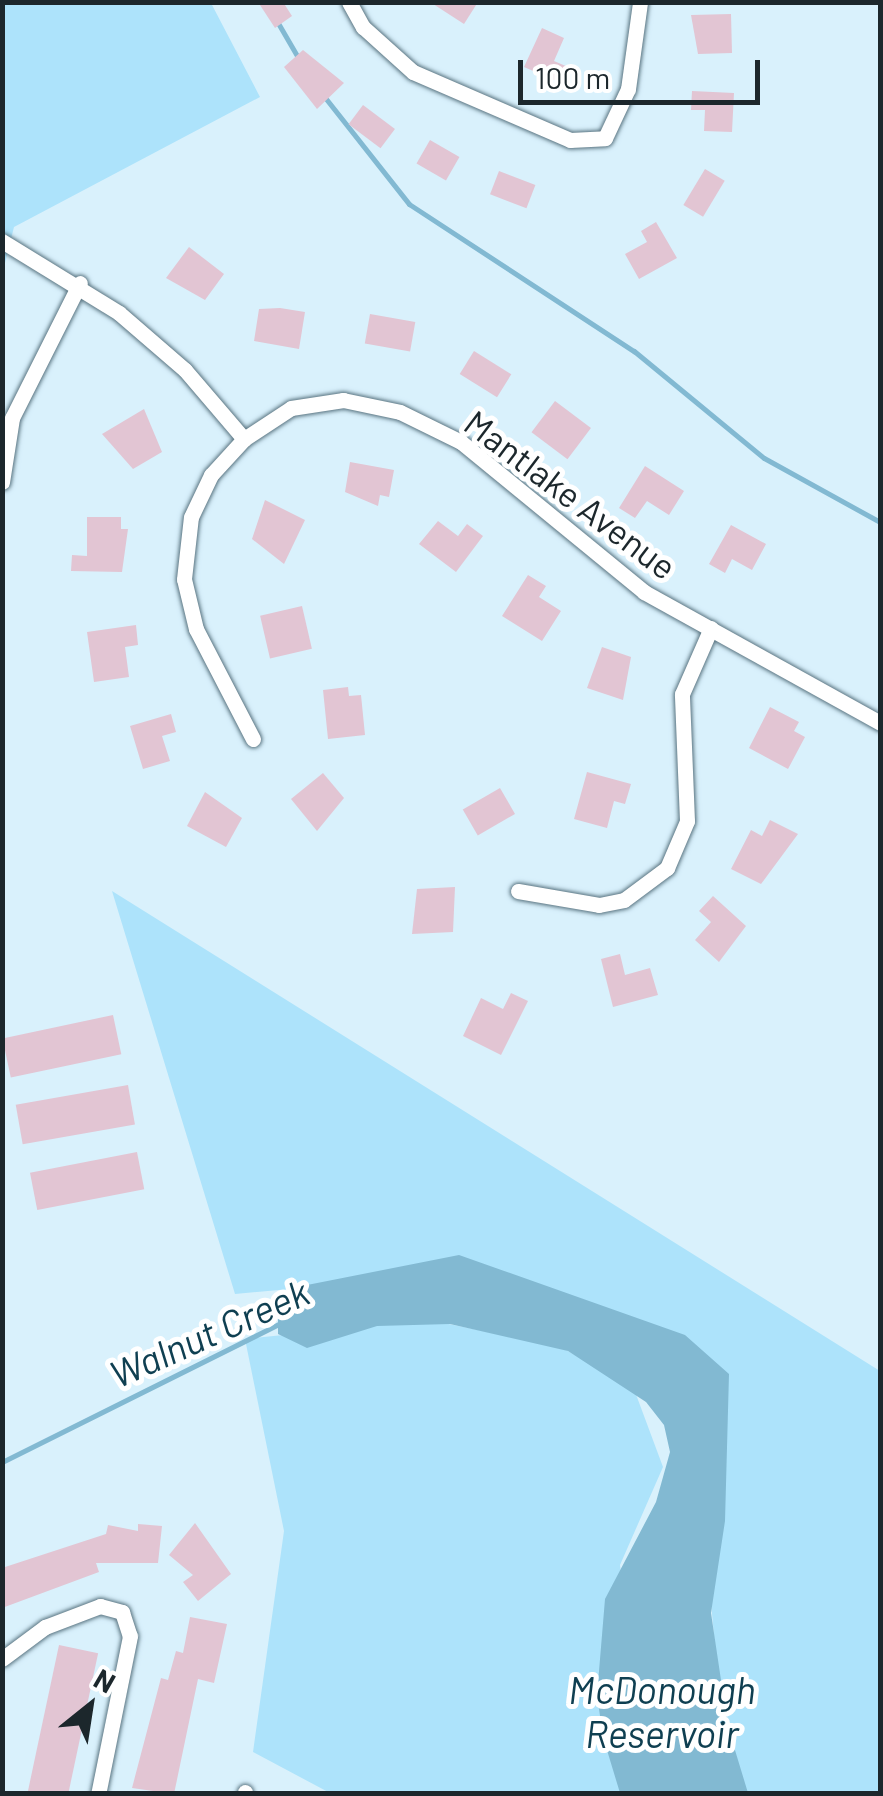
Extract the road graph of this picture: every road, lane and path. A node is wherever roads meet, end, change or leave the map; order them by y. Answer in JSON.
{"nodes":[{"id":1,"x":349,"y":2,"type":"edge"},
{"id":2,"x":640,"y":2,"type":"edge"},
{"id":3,"x":2,"y":241,"type":"edge"},
{"id":4,"x":80,"y":283,"type":"junction"},
{"id":5,"x":244,"y":439,"type":"junction"},
{"id":6,"x":2,"y":482,"type":"edge"},
{"id":7,"x":711,"y":628,"type":"junction"},
{"id":8,"x":880,"y":723,"type":"edge"},
{"id":9,"x":253,"y":739,"type":"dead end"},
{"id":10,"x":518,"y":891,"type":"dead end"},
{"id":11,"x":2,"y":1659,"type":"edge"},
{"id":12,"x":98,"y":1794,"type":"edge"}],
"edges":[{"from":1,"to":2,"type":"street"},
{"from":3,"to":4,"type":"street"},
{"from":4,"to":5,"type":"street"},
{"from":4,"to":6,"type":"street"},
{"from":5,"to":7,"type":"street","name":"Mantlake Avenue"},
{"from":5,"to":9,"type":"street","name":"Mantlake Avenue"},
{"from":7,"to":8,"type":"street","name":"Mantlake Avenue"},
{"from":7,"to":10,"type":"street"},
{"from":11,"to":12,"type":"street"}]}
